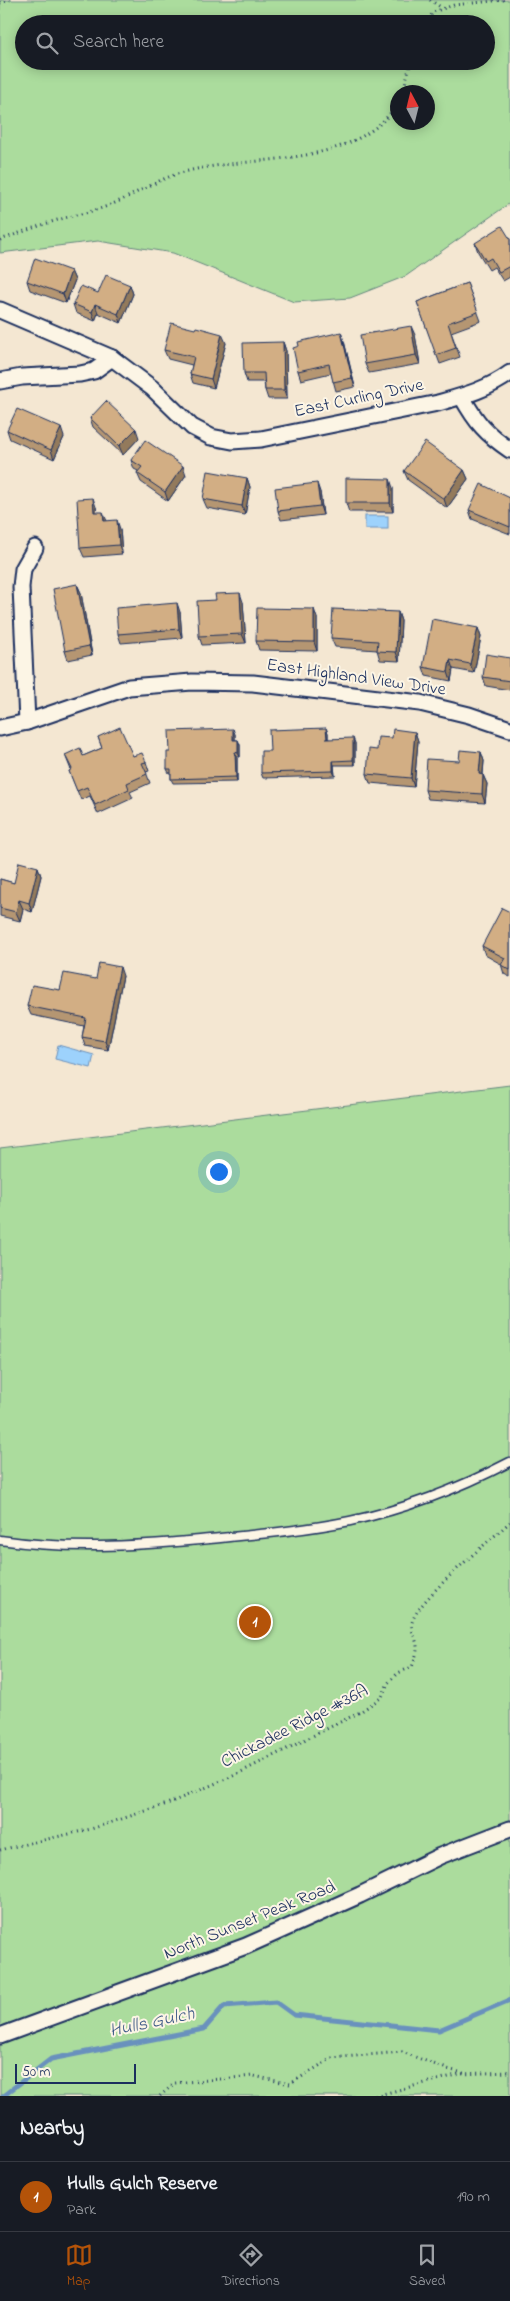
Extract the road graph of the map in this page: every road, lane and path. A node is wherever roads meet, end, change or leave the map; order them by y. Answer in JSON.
{"nodes":[{"id":1,"x":10,"y":0,"type":"edge"},
{"id":2,"x":430,"y":0,"type":"edge"},
{"id":3,"x":504,"y":0,"type":"edge"},
{"id":4,"x":0,"y":3,"type":"edge"},
{"id":5,"x":443,"y":8,"type":"junction"},
{"id":6,"x":431,"y":15,"type":"edge"},
{"id":7,"x":408,"y":70,"type":"edge"},
{"id":8,"x":404,"y":85,"type":"edge"},
{"id":9,"x":390,"y":115,"type":"edge"},
{"id":10,"x":0,"y":240,"type":"edge"},
{"id":11,"x":0,"y":310,"type":"edge"},
{"id":12,"x":112,"y":358,"type":"junction"},
{"id":13,"x":510,"y":373,"type":"edge"},
{"id":14,"x":0,"y":381,"type":"edge"},
{"id":15,"x":462,"y":397,"type":"junction"},
{"id":16,"x":510,"y":450,"type":"edge"},
{"id":17,"x":35,"y":548,"type":"dead end"},
{"id":18,"x":27,"y":722,"type":"junction"},
{"id":19,"x":0,"y":728,"type":"edge"},
{"id":20,"x":510,"y":729,"type":"edge"},
{"id":21,"x":510,"y":1462,"type":"edge"},
{"id":22,"x":510,"y":1522,"type":"edge"},
{"id":23,"x":0,"y":1540,"type":"edge"},
{"id":24,"x":510,"y":1829,"type":"edge"},
{"id":25,"x":0,"y":1850,"type":"edge"},
{"id":26,"x":0,"y":2036,"type":"edge"},
{"id":27,"x":510,"y":2072,"type":"edge"},
{"id":28,"x":467,"y":2074,"type":"junction"},
{"id":29,"x":160,"y":2096,"type":"edge"},
{"id":30,"x":375,"y":2096,"type":"edge"}],
"edges":[{"from":1,"to":4,"type":"path"},
{"from":2,"to":5,"type":"path"},
{"from":3,"to":5,"type":"path"},
{"from":5,"to":6,"type":"path"},
{"from":7,"to":8,"type":"path"},
{"from":9,"to":10,"type":"path"},
{"from":11,"to":12,"type":"street"},
{"from":12,"to":14,"type":"street"},
{"from":12,"to":15,"type":"street","name":"East Curling Drive"},
{"from":13,"to":15,"type":"street","name":"East Curling Drive"},
{"from":15,"to":16,"type":"street"},
{"from":17,"to":18,"type":"street"},
{"from":18,"to":19,"type":"street","name":"East Highland View Drive"},
{"from":18,"to":20,"type":"street","name":"East Highland View Drive"},
{"from":21,"to":23,"type":"lane"},
{"from":22,"to":25,"type":"path","name":"Chickadee Ridge #36A"},
{"from":24,"to":26,"type":"street","name":"North Sunset Peak Road"},
{"from":27,"to":28,"type":"path"},
{"from":28,"to":29,"type":"path"},
{"from":28,"to":30,"type":"path"}]}
